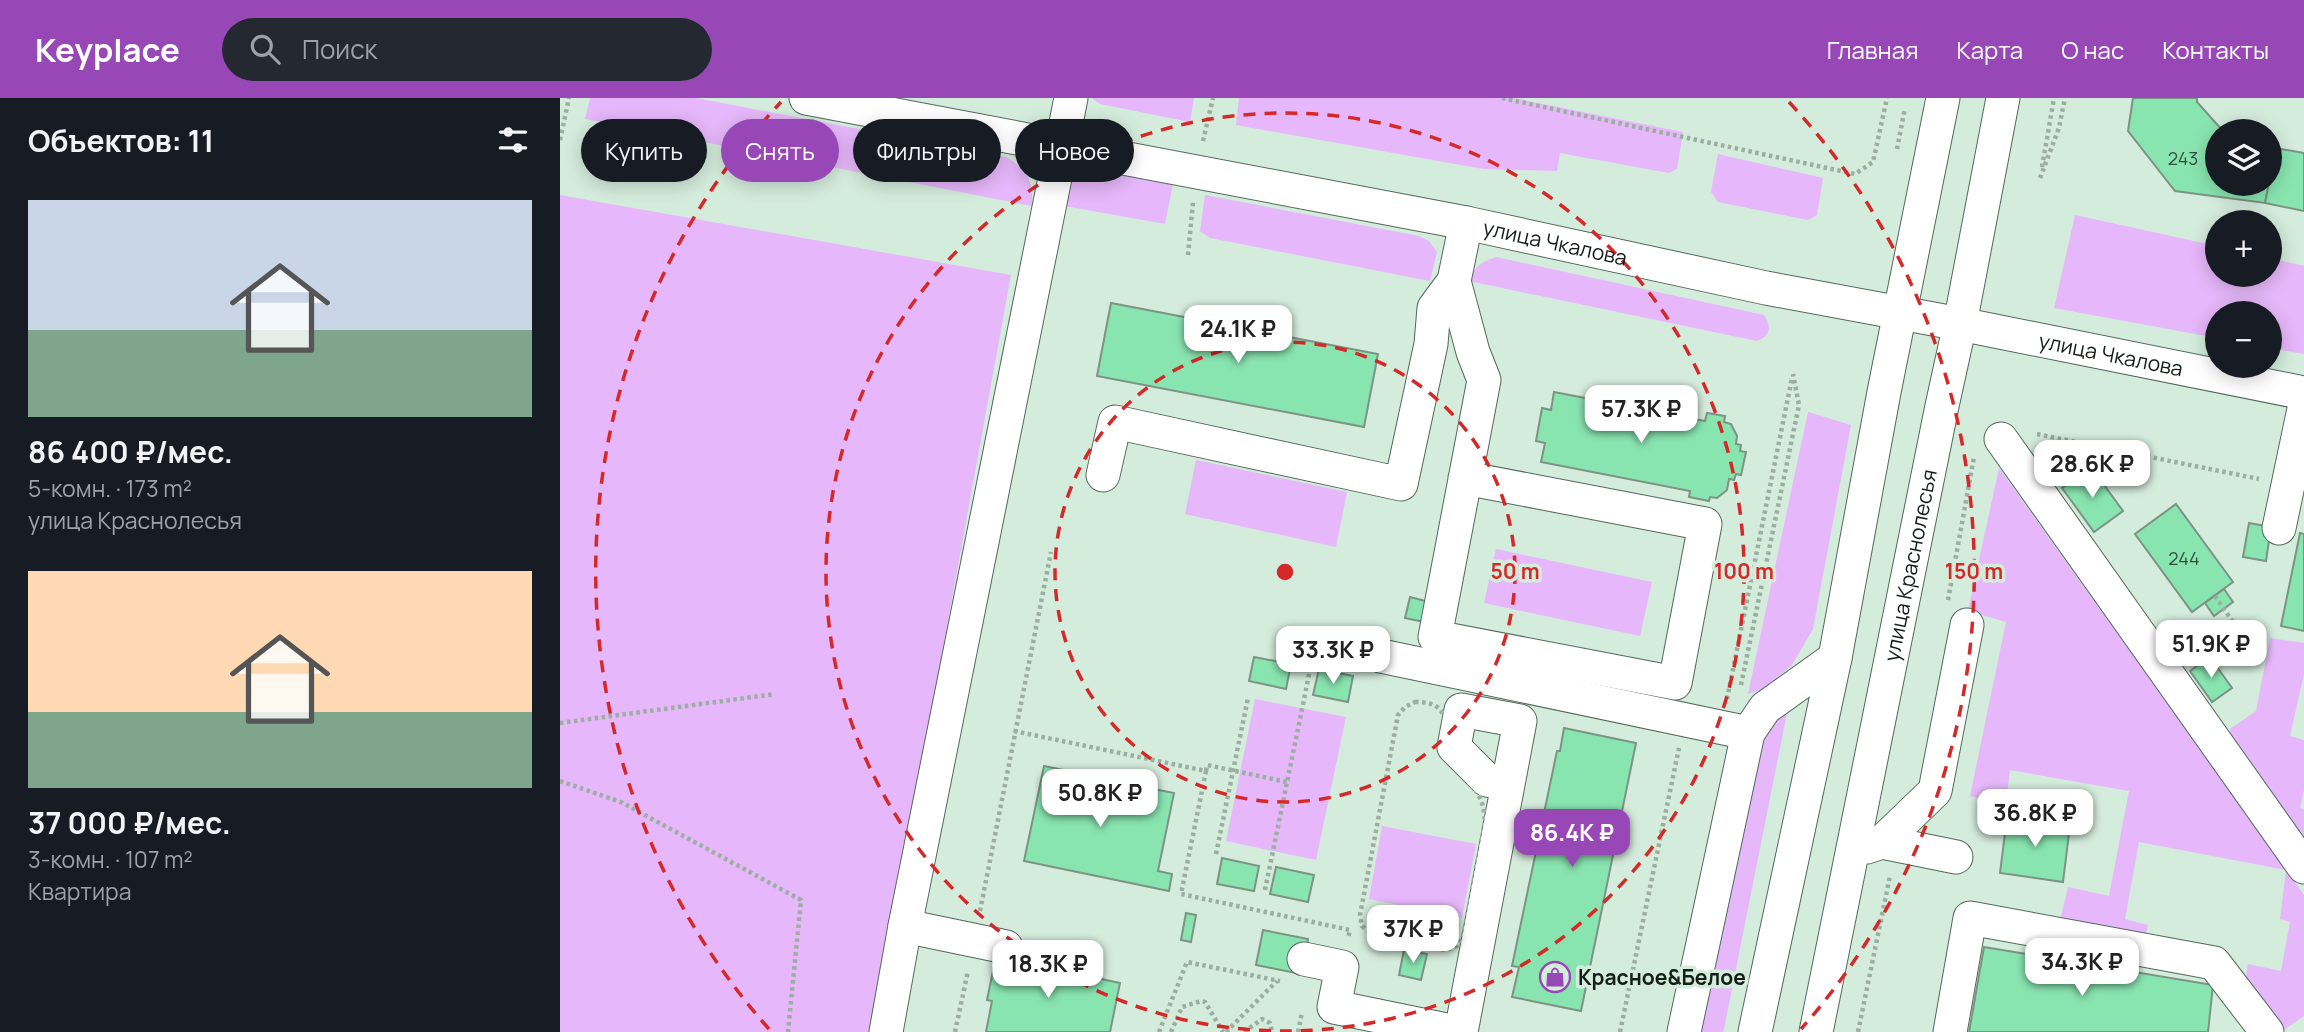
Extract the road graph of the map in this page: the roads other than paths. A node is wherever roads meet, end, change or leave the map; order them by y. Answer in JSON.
{"nodes":[{"id":1,"x":806,"y":98,"type":"edge"},
{"id":2,"x":1071,"y":98,"type":"edge"},
{"id":3,"x":1943,"y":98,"type":"edge"},
{"id":4,"x":2003,"y":98,"type":"edge"},
{"id":5,"x":1067,"y":119,"type":"edge"},
{"id":6,"x":1015,"y":137,"type":"edge"},
{"id":7,"x":1134,"y":160,"type":"edge"},
{"id":8,"x":1054,"y":182,"type":"edge"},
{"id":9,"x":1466,"y":223,"type":"junction"},
{"id":10,"x":1454,"y":281,"type":"junction"},
{"id":11,"x":1899,"y":313,"type":"junction"},
{"id":12,"x":1960,"y":324,"type":"junction"},
{"id":13,"x":2304,"y":393,"type":"edge"},
{"id":14,"x":2304,"y":409,"type":"edge"},
{"id":15,"x":2016,"y":436,"type":"road end"},
{"id":16,"x":1103,"y":475,"type":"dead end"},
{"id":17,"x":1465,"y":478,"type":"junction"},
{"id":18,"x":2279,"y":528,"type":"dead end"},
{"id":19,"x":1967,"y":625,"type":"dead end"},
{"id":20,"x":1381,"y":656,"type":"dead end"},
{"id":21,"x":1835,"y":658,"type":"junction"},
{"id":22,"x":1748,"y":733,"type":"junction"},
{"id":23,"x":1508,"y":784,"type":"dead end"},
{"id":24,"x":1867,"y":847,"type":"junction"},
{"id":25,"x":1956,"y":856,"type":"dead end"},
{"id":26,"x":2304,"y":867,"type":"edge"},
{"id":27,"x":905,"y":926,"type":"junction"},
{"id":28,"x":1006,"y":947,"type":"dead end"},
{"id":29,"x":1296,"y":971,"type":"road end"},
{"id":30,"x":886,"y":1032,"type":"edge"},
{"id":31,"x":1458,"y":1032,"type":"edge"},
{"id":32,"x":1684,"y":1032,"type":"edge"},
{"id":33,"x":1755,"y":1032,"type":"edge"},
{"id":34,"x":1816,"y":1032,"type":"edge"},
{"id":35,"x":1950,"y":1032,"type":"edge"},
{"id":36,"x":2267,"y":1032,"type":"edge"}],
"edges":[{"from":1,"to":6,"type":"street","name":"улица Чкалова"},
{"from":2,"to":5,"type":"street"},
{"from":3,"to":11,"type":"street"},
{"from":4,"to":12,"type":"street","name":"улица Краснолесья"},
{"from":7,"to":9,"type":"street","name":"улица Чкалова"},
{"from":8,"to":27,"type":"street"},
{"from":9,"to":10,"type":"street"},
{"from":9,"to":11,"type":"street","name":"улица Чкалова"},
{"from":10,"to":16,"type":"street"},
{"from":10,"to":17,"type":"street"},
{"from":11,"to":12,"type":"street","name":"улица Чкалова"},
{"from":11,"to":21,"type":"street"},
{"from":12,"to":13,"type":"street","name":"улица Чкалова"},
{"from":12,"to":24,"type":"street","name":"улица Краснолесья"},
{"from":14,"to":18,"type":"street"},
{"from":15,"to":26,"type":"street"},
{"from":17,"to":17,"type":"street"},
{"from":19,"to":24,"type":"street"},
{"from":20,"to":22,"type":"street"},
{"from":21,"to":22,"type":"street"},
{"from":21,"to":33,"type":"street"},
{"from":22,"to":32,"type":"street"},
{"from":23,"to":31,"type":"street"},
{"from":24,"to":25,"type":"street"},
{"from":24,"to":34,"type":"street","name":"улица Краснолесья"},
{"from":27,"to":28,"type":"street"},
{"from":27,"to":30,"type":"street"},
{"from":29,"to":31,"type":"street"},
{"from":35,"to":36,"type":"street"}]}
